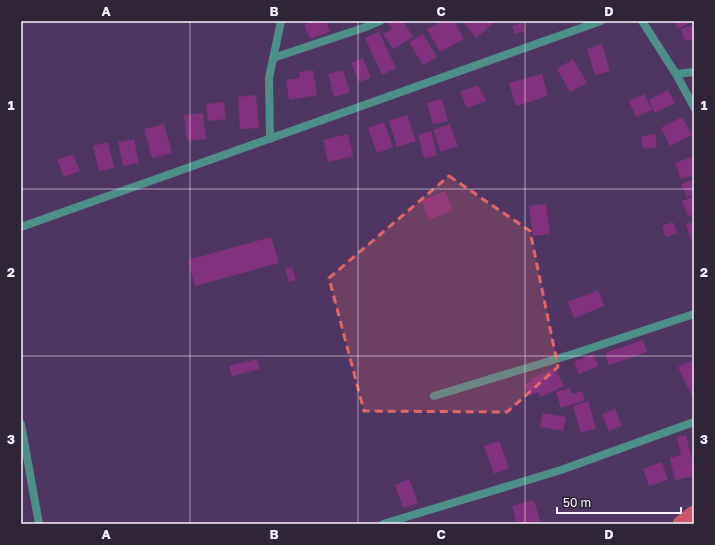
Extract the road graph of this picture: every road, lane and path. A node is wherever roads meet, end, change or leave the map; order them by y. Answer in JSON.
{"nodes":[{"id":1,"x":281,"y":21,"type":"edge"},
{"id":2,"x":380,"y":21,"type":"edge"},
{"id":3,"x":602,"y":21,"type":"edge"},
{"id":4,"x":642,"y":21,"type":"edge"},
{"id":5,"x":273,"y":58,"type":"junction"},
{"id":6,"x":694,"y":72,"type":"edge"},
{"id":7,"x":676,"y":74,"type":"junction"},
{"id":8,"x":694,"y":107,"type":"edge"},
{"id":9,"x":270,"y":139,"type":"junction"},
{"id":10,"x":21,"y":227,"type":"edge"},
{"id":11,"x":694,"y":314,"type":"edge"},
{"id":12,"x":434,"y":396,"type":"dead end"},
{"id":13,"x":694,"y":422,"type":"edge"},
{"id":14,"x":21,"y":424,"type":"edge"},
{"id":15,"x":40,"y":524,"type":"edge"},
{"id":16,"x":383,"y":524,"type":"edge"}],
"edges":[{"from":1,"to":5,"type":"street"},
{"from":2,"to":5,"type":"street"},
{"from":3,"to":9,"type":"street"},
{"from":4,"to":7,"type":"street"},
{"from":5,"to":9,"type":"street"},
{"from":6,"to":7,"type":"street"},
{"from":7,"to":8,"type":"street"},
{"from":9,"to":10,"type":"street"},
{"from":11,"to":12,"type":"street"},
{"from":13,"to":16,"type":"street"},
{"from":14,"to":15,"type":"street"}]}
